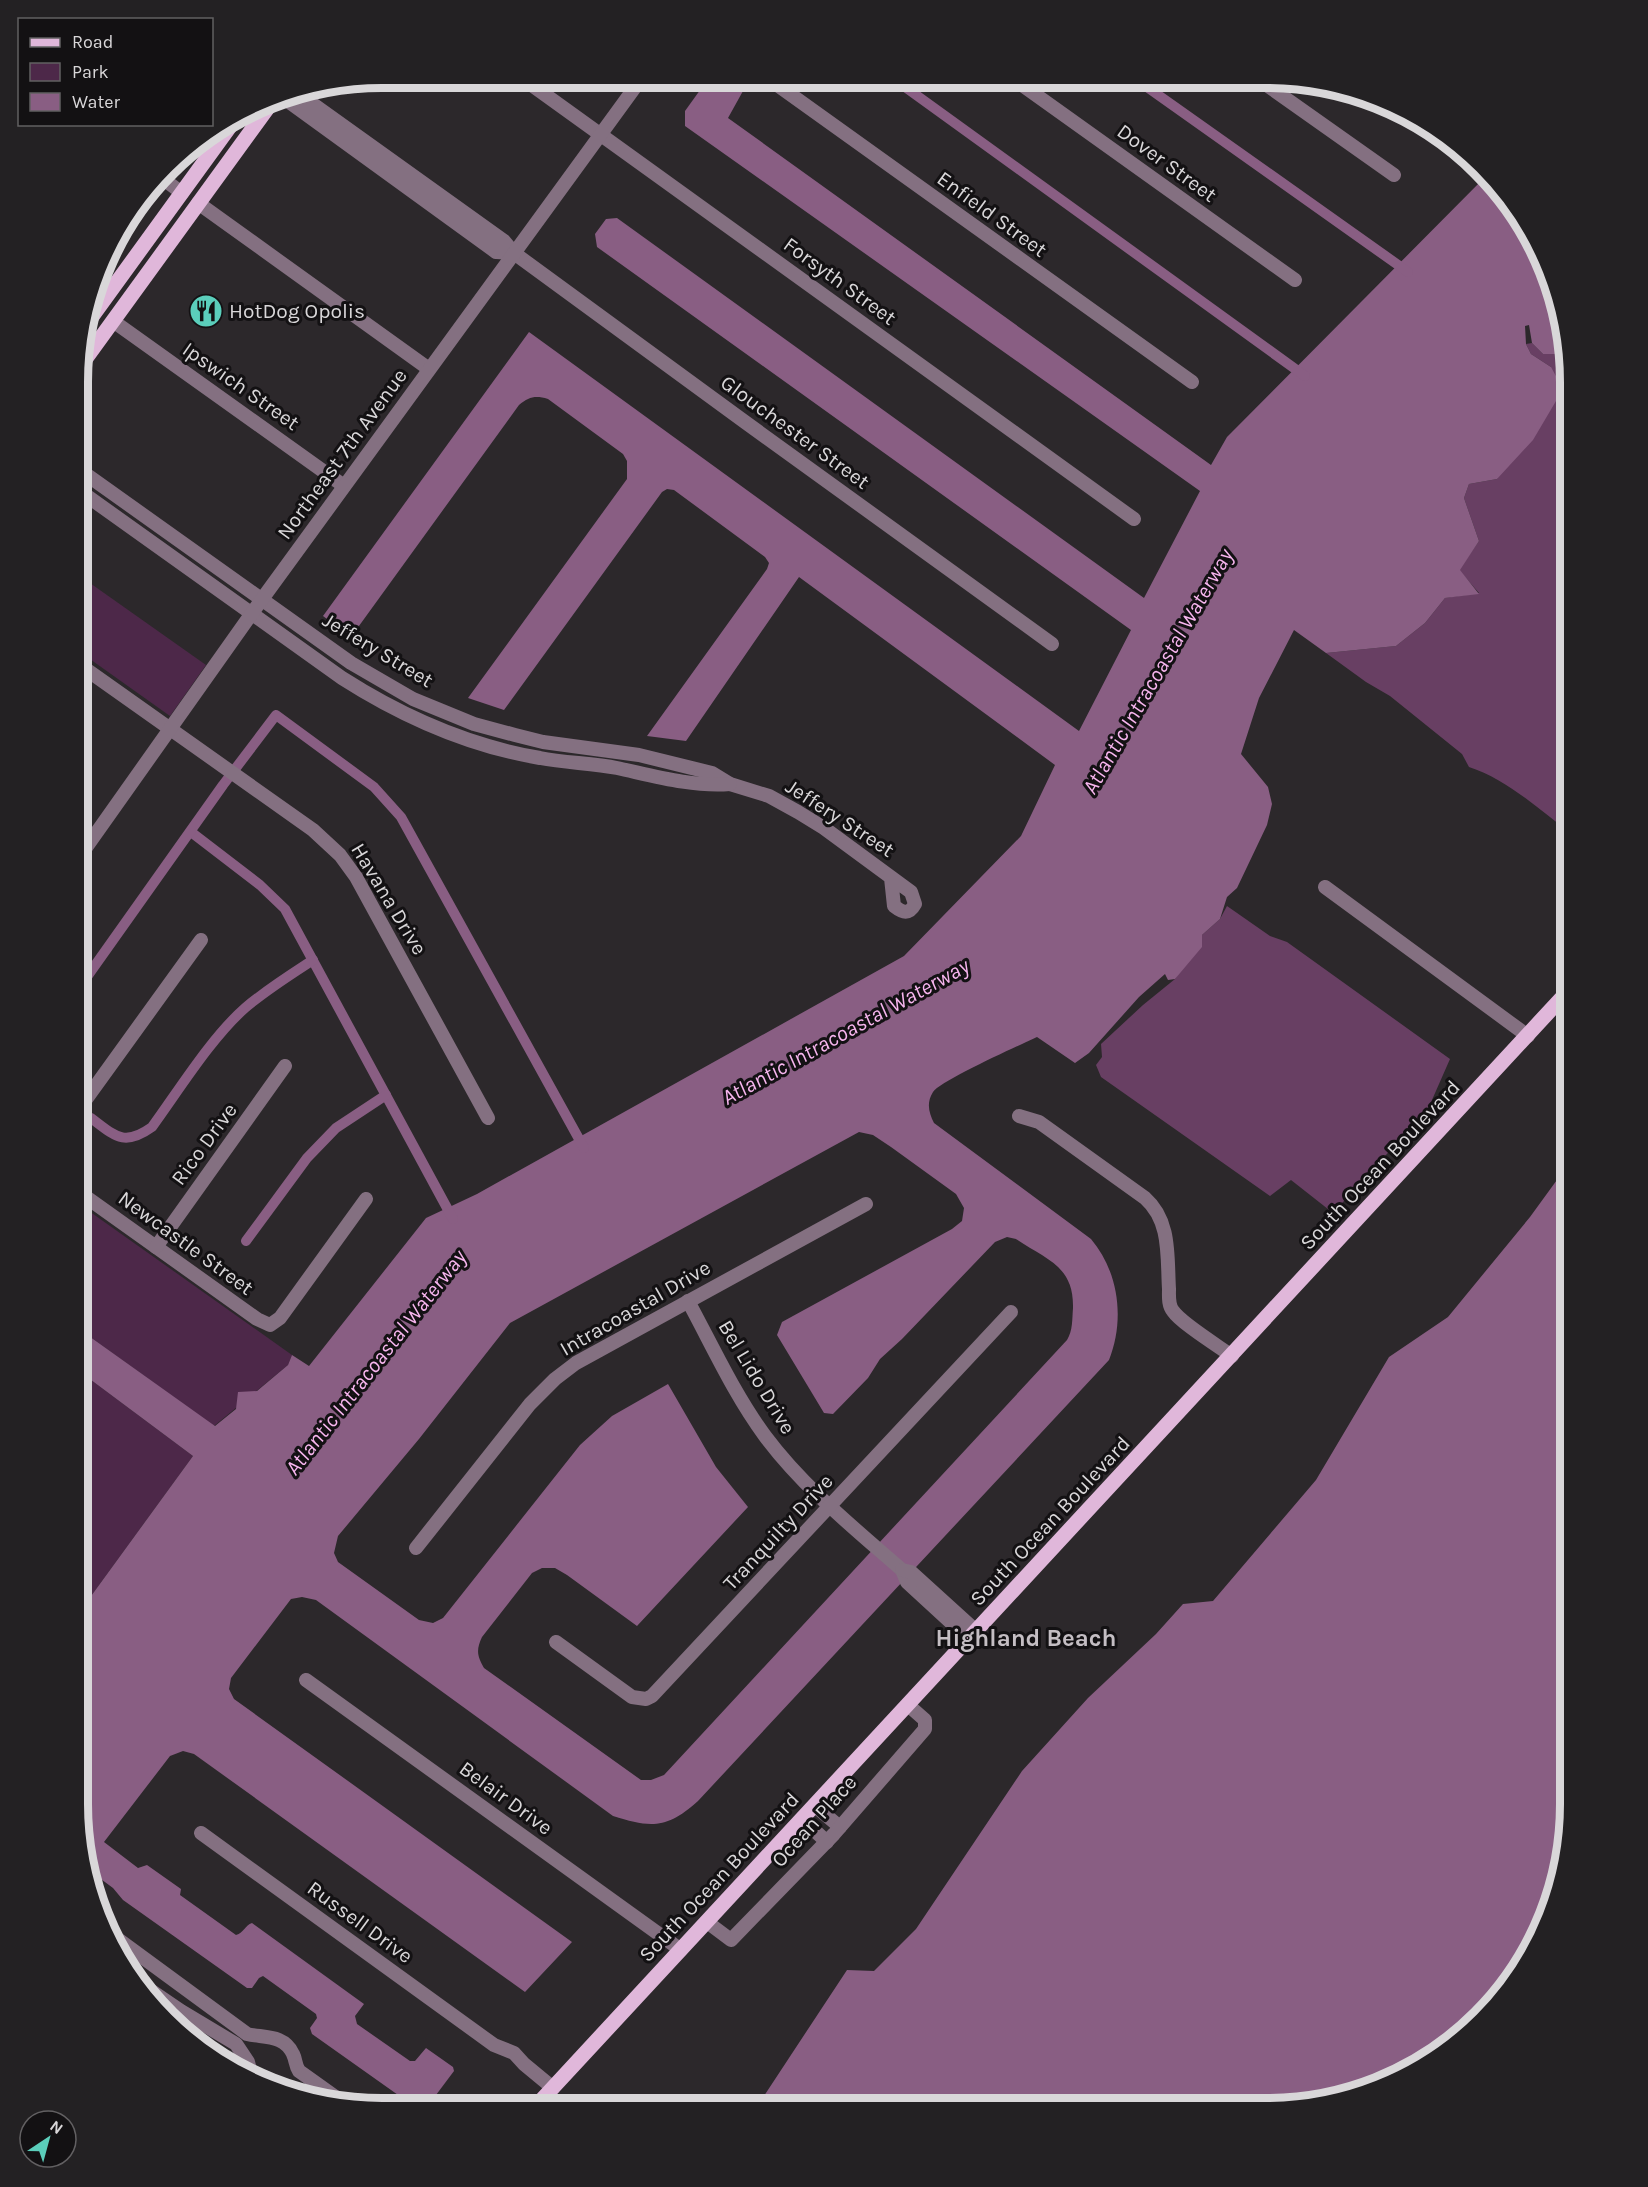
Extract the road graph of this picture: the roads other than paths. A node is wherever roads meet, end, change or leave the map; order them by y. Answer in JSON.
{"nodes":[{"id":1,"x":536,"y":88,"type":"edge"},
{"id":2,"x":634,"y":88,"type":"edge"},
{"id":3,"x":782,"y":88,"type":"edge"},
{"id":4,"x":1026,"y":88,"type":"edge"},
{"id":5,"x":1271,"y":88,"type":"edge"},
{"id":6,"x":305,"y":100,"type":"edge"},
{"id":7,"x":292,"y":103,"type":"edge"},
{"id":8,"x":260,"y":116,"type":"edge"},
{"id":9,"x":224,"y":135,"type":"edge"},
{"id":10,"x":600,"y":135,"type":"junction"},
{"id":11,"x":366,"y":150,"type":"junction"},
{"id":12,"x":1394,"y":176,"type":"dead end"},
{"id":13,"x":168,"y":183,"type":"edge"},
{"id":14,"x":182,"y":193,"type":"junction"},
{"id":15,"x":198,"y":203,"type":"junction"},
{"id":16,"x":514,"y":253,"type":"junction"},
{"id":17,"x":1295,"y":280,"type":"dead end"},
{"id":18,"x":101,"y":299,"type":"edge"},
{"id":19,"x":113,"y":321,"type":"junction"},
{"id":20,"x":90,"y":352,"type":"edge"},
{"id":21,"x":429,"y":369,"type":"junction"},
{"id":22,"x":1192,"y":382,"type":"dead end"},
{"id":23,"x":88,"y":475,"type":"edge"},
{"id":24,"x":344,"y":486,"type":"junction"},
{"id":25,"x":88,"y":497,"type":"edge"},
{"id":26,"x":1134,"y":519,"type":"dead end"},
{"id":27,"x":261,"y":599,"type":"junction"},
{"id":28,"x":252,"y":613,"type":"junction"},
{"id":29,"x":1053,"y":644,"type":"dead end"},
{"id":30,"x":88,"y":671,"type":"edge"},
{"id":31,"x":393,"y":689,"type":"junction"},
{"id":32,"x":385,"y":704,"type":"junction"},
{"id":33,"x":171,"y":729,"type":"junction"},
{"id":34,"x":730,"y":784,"type":"junction"},
{"id":35,"x":88,"y":845,"type":"edge"},
{"id":36,"x":891,"y":878,"type":"dead end"},
{"id":37,"x":1325,"y":887,"type":"dead end"},
{"id":38,"x":201,"y":940,"type":"dead end"},
{"id":39,"x":1560,"y":1000,"type":"edge"},
{"id":40,"x":1528,"y":1036,"type":"junction"},
{"id":41,"x":285,"y":1066,"type":"dead end"},
{"id":42,"x":88,"y":1097,"type":"edge"},
{"id":43,"x":1019,"y":1116,"type":"dead end"},
{"id":44,"x":488,"y":1118,"type":"dead end"},
{"id":45,"x":88,"y":1198,"type":"edge"},
{"id":46,"x":366,"y":1199,"type":"dead end"},
{"id":47,"x":866,"y":1204,"type":"dead end"},
{"id":48,"x":156,"y":1247,"type":"junction"},
{"id":49,"x":688,"y":1300,"type":"junction"},
{"id":50,"x":1011,"y":1312,"type":"dead end"},
{"id":51,"x":1232,"y":1356,"type":"junction"},
{"id":52,"x":830,"y":1506,"type":"junction"},
{"id":53,"x":416,"y":1548,"type":"dead end"},
{"id":54,"x":973,"y":1635,"type":"junction"},
{"id":55,"x":556,"y":1642,"type":"dead end"},
{"id":56,"x":306,"y":1680,"type":"dead end"},
{"id":57,"x":908,"y":1705,"type":"junction"},
{"id":58,"x":815,"y":1806,"type":"junction"},
{"id":59,"x":802,"y":1819,"type":"junction"},
{"id":60,"x":840,"y":1827,"type":"junction"},
{"id":61,"x":201,"y":1833,"type":"dead end"},
{"id":62,"x":827,"y":1842,"type":"junction"},
{"id":63,"x":707,"y":1922,"type":"junction"},
{"id":64,"x":124,"y":1944,"type":"edge"},
{"id":65,"x":681,"y":1950,"type":"junction"},
{"id":66,"x":162,"y":1998,"type":"edge"},
{"id":67,"x":249,"y":2066,"type":"edge"},
{"id":68,"x":553,"y":2088,"type":"junction"},
{"id":69,"x":331,"y":2094,"type":"edge"},
{"id":70,"x":544,"y":2098,"type":"edge"}],
"edges":[{"from":1,"to":10,"type":"street","name":"Forsyth Street"},
{"from":2,"to":10,"type":"street","name":"Northeast 7th Avenue"},
{"from":3,"to":22,"type":"street","name":"Enfield Street"},
{"from":4,"to":17,"type":"street","name":"Dover Street"},
{"from":5,"to":12,"type":"street"},
{"from":6,"to":11,"type":"street","name":"Glouchester Street"},
{"from":7,"to":11,"type":"street","name":"Glouchester Street"},
{"from":8,"to":15,"type":"main road"},
{"from":9,"to":14,"type":"main road"},
{"from":10,"to":16,"type":"street","name":"Northeast 7th Avenue"},
{"from":10,"to":26,"type":"street","name":"Forsyth Street"},
{"from":11,"to":16,"type":"street","name":"Glouchester Street"},
{"from":13,"to":14,"type":"street"},
{"from":14,"to":18,"type":"main road"},
{"from":15,"to":19,"type":"main road"},
{"from":15,"to":21,"type":"street"},
{"from":16,"to":21,"type":"street","name":"Northeast 7th Avenue"},
{"from":16,"to":29,"type":"street","name":"Glouchester Street"},
{"from":19,"to":20,"type":"main road"},
{"from":19,"to":24,"type":"street","name":"Ipswich Street"},
{"from":21,"to":24,"type":"street","name":"Northeast 7th Avenue"},
{"from":23,"to":27,"type":"street","name":"Jeffery Street"},
{"from":24,"to":27,"type":"street","name":"Northeast 7th Avenue"},
{"from":25,"to":28,"type":"street","name":"Jeffery Street"},
{"from":27,"to":28,"type":"street","name":"Northeast 7th Avenue"},
{"from":27,"to":31,"type":"street","name":"Jeffery Street"},
{"from":28,"to":32,"type":"street","name":"Jeffery Street"},
{"from":28,"to":33,"type":"street","name":"Northeast 7th Avenue"},
{"from":30,"to":33,"type":"street","name":"Havana Drive"},
{"from":31,"to":32,"type":"street"},
{"from":31,"to":34,"type":"street","name":"Jeffery Street"},
{"from":32,"to":34,"type":"street","name":"Jeffery Street"},
{"from":33,"to":35,"type":"street","name":"Northeast 7th Avenue"},
{"from":33,"to":44,"type":"street","name":"Havana Drive"},
{"from":34,"to":36,"type":"street","name":"Jeffery Street"},
{"from":37,"to":40,"type":"street"},
{"from":38,"to":42,"type":"street"},
{"from":39,"to":40,"type":"main road","name":"South Ocean Boulevard"},
{"from":40,"to":51,"type":"main road","name":"South Ocean Boulevard"},
{"from":41,"to":48,"type":"street","name":"Rico Drive"},
{"from":43,"to":51,"type":"street"},
{"from":45,"to":48,"type":"street","name":"Newcastle Street"},
{"from":46,"to":48,"type":"street","name":"Newcastle Street"},
{"from":47,"to":49,"type":"street","name":"Intracoastal Drive"},
{"from":49,"to":52,"type":"street","name":"Bel Lido Drive"},
{"from":49,"to":53,"type":"street","name":"Intracoastal Drive"},
{"from":50,"to":52,"type":"street","name":"Tranquilty Drive"},
{"from":51,"to":54,"type":"main road","name":"South Ocean Boulevard"},
{"from":52,"to":54,"type":"street","name":"Bel Lido Drive"},
{"from":52,"to":55,"type":"street","name":"Tranquilty Drive"},
{"from":54,"to":57,"type":"main road","name":"South Ocean Boulevard"},
{"from":56,"to":65,"type":"street","name":"Belair Drive"},
{"from":57,"to":58,"type":"main road","name":"South Ocean Boulevard"},
{"from":57,"to":60,"type":"street","name":"Ocean Place"},
{"from":58,"to":59,"type":"main road","name":"South Ocean Boulevard"},
{"from":58,"to":60,"type":"street"},
{"from":59,"to":62,"type":"street"},
{"from":59,"to":63,"type":"main road","name":"South Ocean Boulevard"},
{"from":60,"to":62,"type":"street","name":"Ocean Place"},
{"from":61,"to":68,"type":"street","name":"Russell Drive"},
{"from":62,"to":63,"type":"street","name":"Ocean Place"},
{"from":63,"to":65,"type":"main road","name":"South Ocean Boulevard"},
{"from":64,"to":69,"type":"street"},
{"from":65,"to":68,"type":"main road","name":"South Ocean Boulevard"},
{"from":66,"to":67,"type":"street"},
{"from":68,"to":70,"type":"main road","name":"South Ocean Boulevard"}]}
